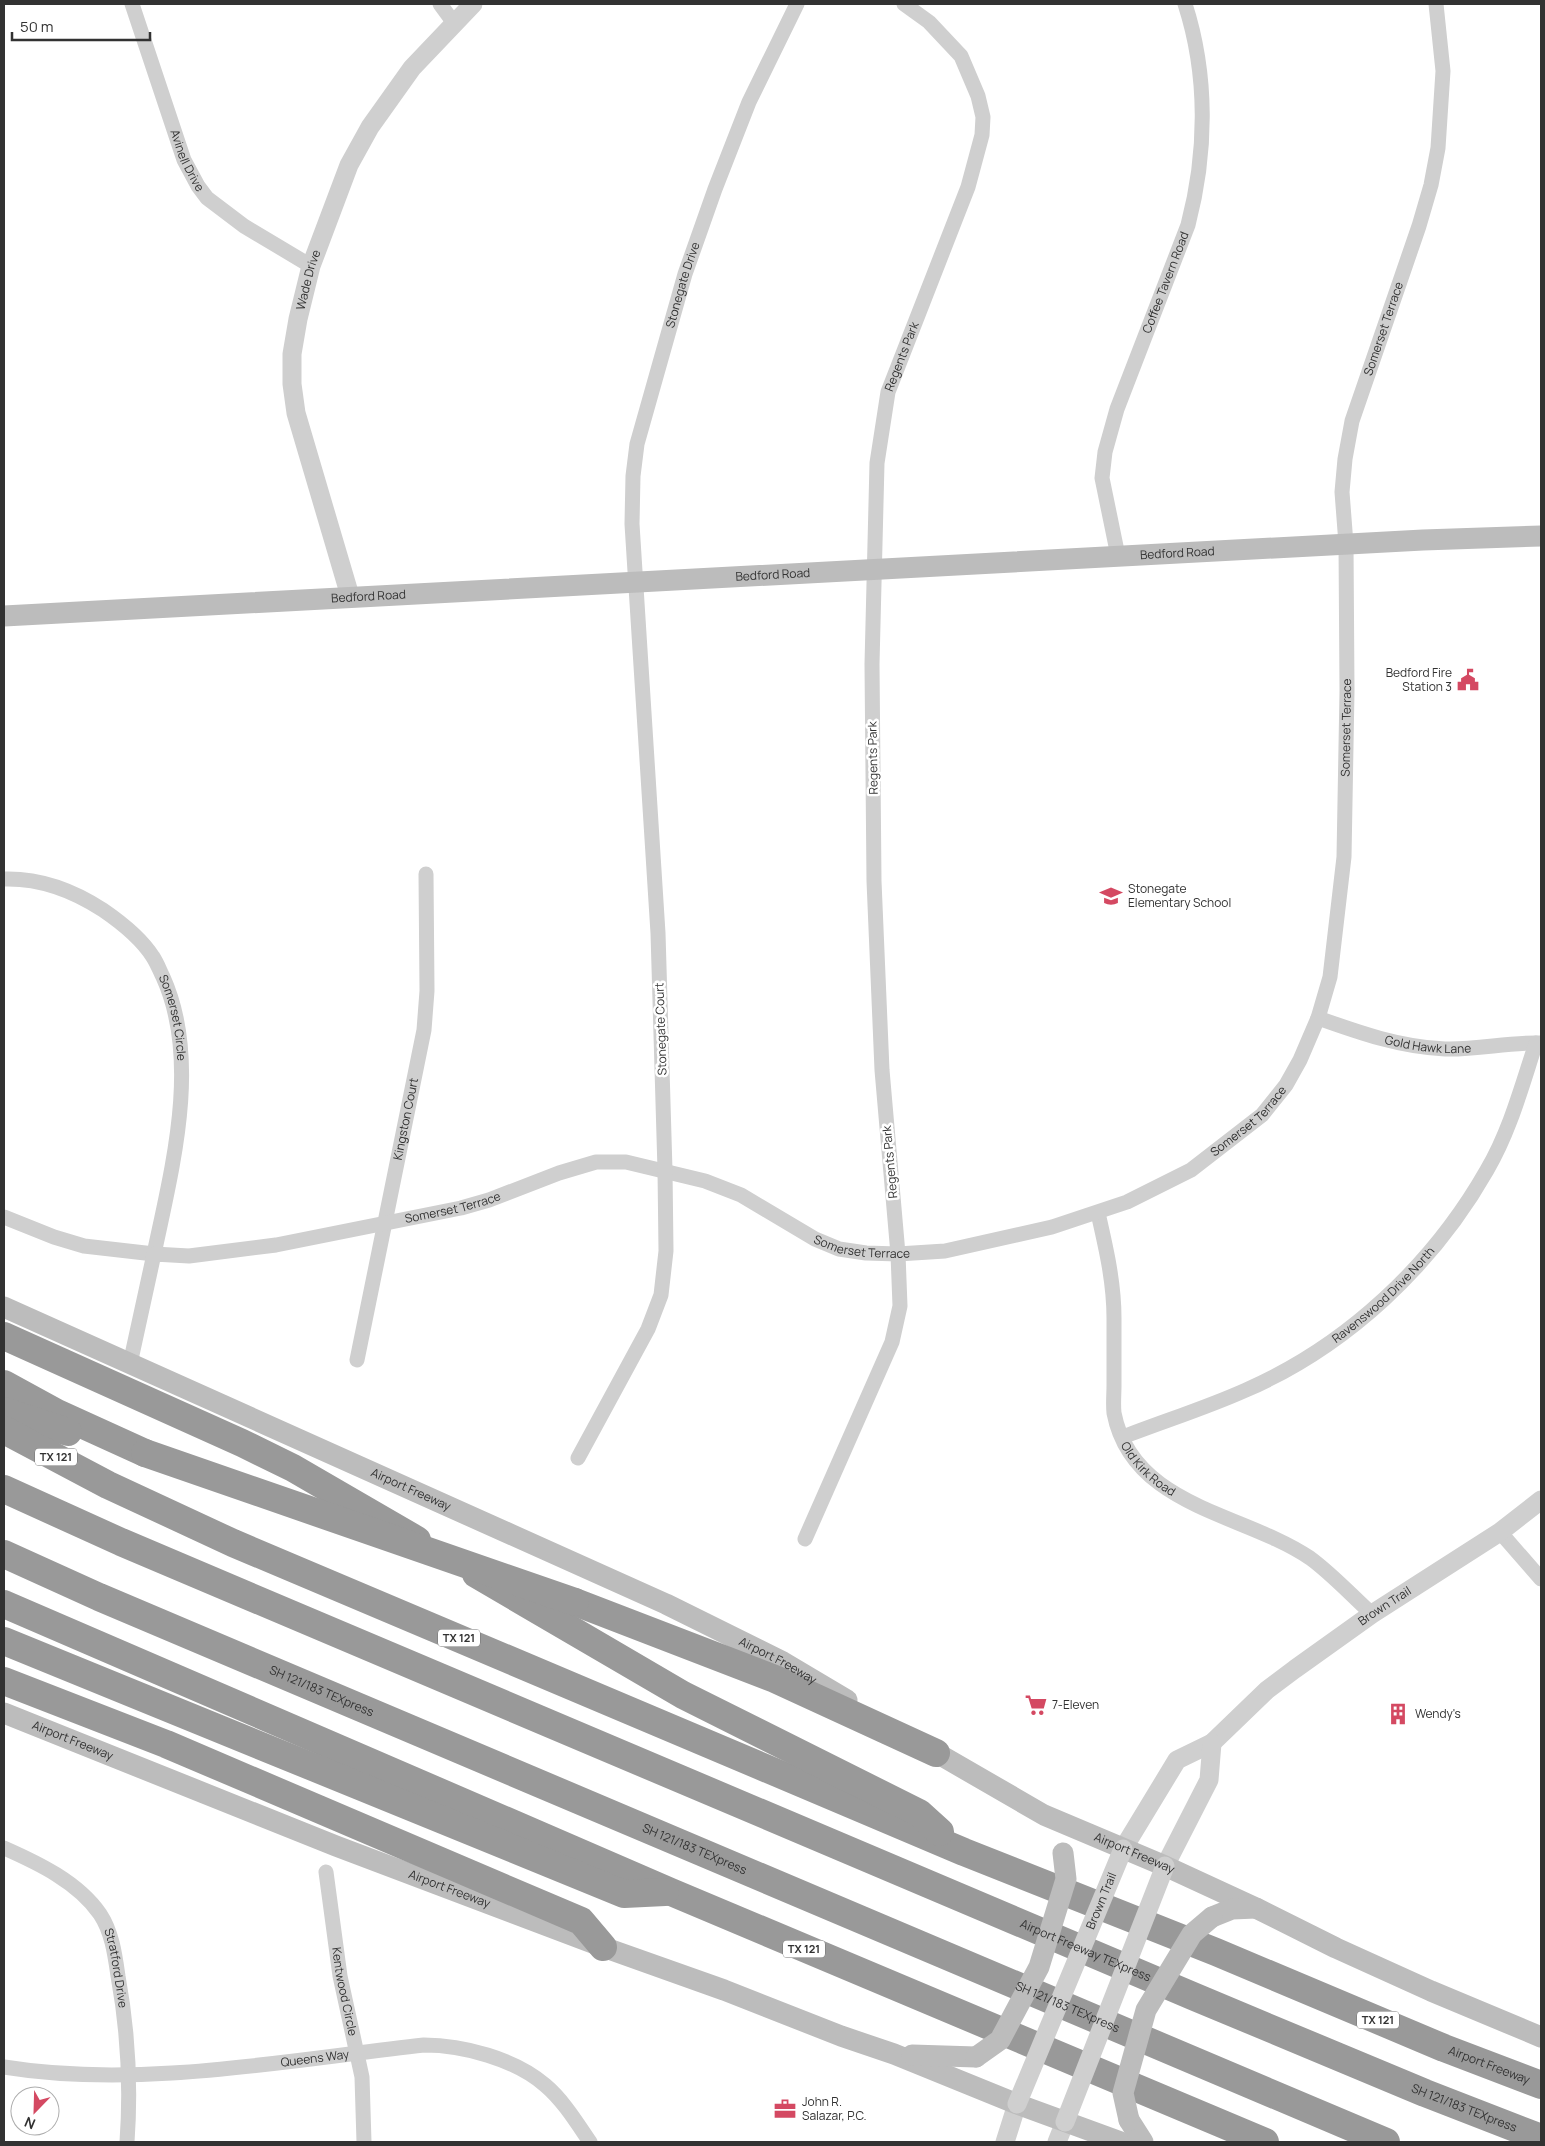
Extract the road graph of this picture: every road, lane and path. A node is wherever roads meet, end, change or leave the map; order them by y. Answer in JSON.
{"nodes":[{"id":1,"x":132,"y":4,"type":"edge"},
{"id":2,"x":440,"y":4,"type":"edge"},
{"id":3,"x":473,"y":4,"type":"edge"},
{"id":4,"x":796,"y":4,"type":"edge"},
{"id":5,"x":904,"y":4,"type":"edge"},
{"id":6,"x":1185,"y":4,"type":"edge"},
{"id":7,"x":1436,"y":4,"type":"edge"},
{"id":8,"x":454,"y":23,"type":"junction"},
{"id":9,"x":311,"y":266,"type":"junction"},
{"id":10,"x":1541,"y":536,"type":"edge"},
{"id":11,"x":1346,"y":544,"type":"junction"},
{"id":12,"x":1118,"y":556,"type":"junction"},
{"id":13,"x":874,"y":569,"type":"junction"},
{"id":14,"x":636,"y":582,"type":"junction"},
{"id":15,"x":350,"y":596,"type":"junction"},
{"id":16,"x":4,"y":616,"type":"edge"},
{"id":17,"x":426,"y":874,"type":"dead end"},
{"id":18,"x":4,"y":879,"type":"edge"},
{"id":19,"x":1318,"y":1018,"type":"junction"},
{"id":20,"x":1539,"y":1043,"type":"edge"},
{"id":21,"x":666,"y":1170,"type":"junction"},
{"id":22,"x":1098,"y":1213,"type":"junction"},
{"id":23,"x":4,"y":1217,"type":"edge"},
{"id":24,"x":384,"y":1223,"type":"junction"},
{"id":25,"x":154,"y":1254,"type":"junction"},
{"id":26,"x":898,"y":1254,"type":"junction"},
{"id":27,"x":4,"y":1307,"type":"edge"},
{"id":28,"x":4,"y":1336,"type":"edge"},
{"id":29,"x":356,"y":1360,"type":"dead end"},
{"id":30,"x":130,"y":1364,"type":"junction"},
{"id":31,"x":4,"y":1384,"type":"edge"},
{"id":32,"x":4,"y":1412,"type":"edge"},
{"id":33,"x":4,"y":1430,"type":"edge"},
{"id":34,"x":1122,"y":1436,"type":"junction"},
{"id":35,"x":145,"y":1454,"type":"junction"},
{"id":36,"x":578,"y":1458,"type":"dead end"},
{"id":37,"x":4,"y":1489,"type":"edge"},
{"id":38,"x":1541,"y":1500,"type":"edge"},
{"id":39,"x":1500,"y":1532,"type":"junction"},
{"id":40,"x":804,"y":1540,"type":"dead end"},
{"id":41,"x":4,"y":1554,"type":"edge"},
{"id":42,"x":1541,"y":1579,"type":"edge"},
{"id":43,"x":4,"y":1604,"type":"edge"},
{"id":44,"x":1372,"y":1614,"type":"junction"},
{"id":45,"x":4,"y":1642,"type":"edge"},
{"id":46,"x":4,"y":1681,"type":"edge"},
{"id":47,"x":4,"y":1714,"type":"edge"},
{"id":48,"x":1212,"y":1744,"type":"junction"},
{"id":49,"x":936,"y":1753,"type":"junction"},
{"id":50,"x":1044,"y":1815,"type":"junction"},
{"id":51,"x":4,"y":1848,"type":"edge"},
{"id":52,"x":1123,"y":1849,"type":"junction"},
{"id":53,"x":964,"y":1852,"type":"junction"},
{"id":54,"x":1165,"y":1866,"type":"junction"},
{"id":55,"x":326,"y":1872,"type":"dead end"},
{"id":56,"x":671,"y":1892,"type":"junction"},
{"id":57,"x":1256,"y":1908,"type":"junction"},
{"id":58,"x":603,"y":1947,"type":"junction"},
{"id":59,"x":1194,"y":1997,"type":"joint"},
{"id":60,"x":1541,"y":2037,"type":"edge"},
{"id":61,"x":358,"y":2052,"type":"junction"},
{"id":62,"x":894,"y":2054,"type":"junction"},
{"id":63,"x":4,"y":2067,"type":"edge"},
{"id":64,"x":130,"y":2074,"type":"junction"},
{"id":65,"x":1541,"y":2085,"type":"edge"},
{"id":66,"x":1017,"y":2104,"type":"junction"},
{"id":67,"x":1065,"y":2122,"type":"junction"},
{"id":68,"x":1541,"y":2138,"type":"edge"},
{"id":69,"x":127,"y":2142,"type":"edge"},
{"id":70,"x":364,"y":2142,"type":"edge"},
{"id":71,"x":590,"y":2142,"type":"edge"},
{"id":72,"x":1005,"y":2142,"type":"edge"},
{"id":73,"x":1057,"y":2142,"type":"edge"},
{"id":74,"x":1121,"y":2142,"type":"edge"},
{"id":75,"x":1144,"y":2142,"type":"edge"},
{"id":76,"x":1265,"y":2142,"type":"edge"},
{"id":77,"x":1386,"y":2142,"type":"edge"}],
"edges":[{"from":1,"to":9,"type":"street","name":"Avinell Drive"},
{"from":2,"to":8,"type":"street"},
{"from":3,"to":8,"type":"street","name":"Wade Drive"},
{"from":4,"to":14,"type":"street","name":"Stonegate Drive"},
{"from":5,"to":13,"type":"street","name":"Regents Park"},
{"from":6,"to":12,"type":"street","name":"Coffee Tavern Road"},
{"from":7,"to":11,"type":"street","name":"Somerset Terrace"},
{"from":8,"to":9,"type":"street","name":"Wade Drive"},
{"from":9,"to":15,"type":"street","name":"Wade Drive"},
{"from":10,"to":11,"type":"main road","name":"Bedford Road"},
{"from":11,"to":12,"type":"main road","name":"Bedford Road"},
{"from":11,"to":19,"type":"street","name":"Somerset Terrace"},
{"from":12,"to":13,"type":"main road","name":"Bedford Road"},
{"from":13,"to":14,"type":"main road","name":"Bedford Road"},
{"from":13,"to":26,"type":"street","name":"Regents Park"},
{"from":14,"to":15,"type":"main road","name":"Bedford Road"},
{"from":14,"to":21,"type":"street","name":"Stonegate Court"},
{"from":15,"to":16,"type":"main road","name":"Bedford Road"},
{"from":17,"to":24,"type":"street","name":"Kingston Court"},
{"from":18,"to":25,"type":"street","name":"Somerset Circle"},
{"from":19,"to":20,"type":"street","name":"Gold Hawk Lane"},
{"from":19,"to":22,"type":"street","name":"Somerset Terrace"},
{"from":20,"to":34,"type":"street","name":"Ravenswood Drive North"},
{"from":21,"to":24,"type":"street","name":"Somerset Terrace"},
{"from":21,"to":26,"type":"street","name":"Somerset Terrace"},
{"from":21,"to":36,"type":"street","name":"Stonegate Court"},
{"from":22,"to":26,"type":"street","name":"Somerset Terrace"},
{"from":22,"to":34,"type":"street","name":"Old Kirk Road"},
{"from":23,"to":25,"type":"street"},
{"from":24,"to":25,"type":"street","name":"Somerset Terrace"},
{"from":24,"to":29,"type":"street","name":"Kingston Court"},
{"from":25,"to":30,"type":"street","name":"Somerset Circle"},
{"from":26,"to":40,"type":"street","name":"Regents Park"},
{"from":27,"to":30,"type":"main road","name":"Airport Freeway"},
{"from":28,"to":53,"type":"highway"},
{"from":30,"to":49,"type":"main road","name":"Airport Freeway"},
{"from":31,"to":35,"type":"highway"},
{"from":32,"to":35,"type":"highway"},
{"from":33,"to":53,"type":"highway","name":"Airport Freeway","number":"TX 121"},
{"from":34,"to":44,"type":"street","name":"Old Kirk Road"},
{"from":35,"to":49,"type":"highway","bridge":true},
{"from":37,"to":59,"type":"highway","name":"Airport Freeway TEXpress"},
{"from":38,"to":39,"type":"street","name":"Brown Trail"},
{"from":39,"to":42,"type":"street"},
{"from":39,"to":44,"type":"street","name":"Brown Trail"},
{"from":41,"to":77,"type":"highway","name":"SH 121/183 TEXpress"},
{"from":43,"to":56,"type":"highway","number":"TX 121"},
{"from":44,"to":48,"type":"street","name":"Brown Trail"},
{"from":45,"to":56,"type":"highway"},
{"from":46,"to":58,"type":"highway"},
{"from":47,"to":58,"type":"main road","name":"Airport Freeway"},
{"from":48,"to":52,"type":"street","name":"Brown Trail"},
{"from":48,"to":54,"type":"street"},
{"from":49,"to":50,"type":"main road","name":"Airport Freeway"},
{"from":50,"to":52,"type":"main road","name":"Airport Freeway"},
{"from":50,"to":62,"type":"main road","bridge":true},
{"from":51,"to":64,"type":"street","name":"Stratford Drive"},
{"from":52,"to":54,"type":"main road","name":"Airport Freeway"},
{"from":52,"to":66,"type":"street","name":"Brown Trail","bridge":true},
{"from":53,"to":65,"type":"highway","name":"Airport Freeway","number":"TX 121"},
{"from":54,"to":57,"type":"main road","name":"Airport Freeway"},
{"from":54,"to":67,"type":"street","bridge":true},
{"from":55,"to":61,"type":"street","name":"Kentwood Circle"},
{"from":56,"to":76,"type":"highway","number":"TX 121"},
{"from":57,"to":60,"type":"main road","name":"Airport Freeway"},
{"from":57,"to":75,"type":"main road","bridge":true},
{"from":58,"to":62,"type":"main road","name":"Airport Freeway"},
{"from":59,"to":68,"type":"highway","name":"SH 121/183 TEXpress"},
{"from":61,"to":64,"type":"street","name":"Queens Way"},
{"from":61,"to":70,"type":"street","name":"Kentwood Circle"},
{"from":61,"to":71,"type":"street","name":"Queens Way"},
{"from":62,"to":66,"type":"main road","name":"Airport Freeway"},
{"from":63,"to":64,"type":"street","name":"Queens Way"},
{"from":64,"to":69,"type":"street","name":"Stratford Drive"},
{"from":66,"to":67,"type":"main road","name":"Airport Freeway"},
{"from":66,"to":72,"type":"street","name":"Brown Trail"},
{"from":67,"to":73,"type":"street"},
{"from":67,"to":74,"type":"main road","name":"Airport Freeway"}]}
